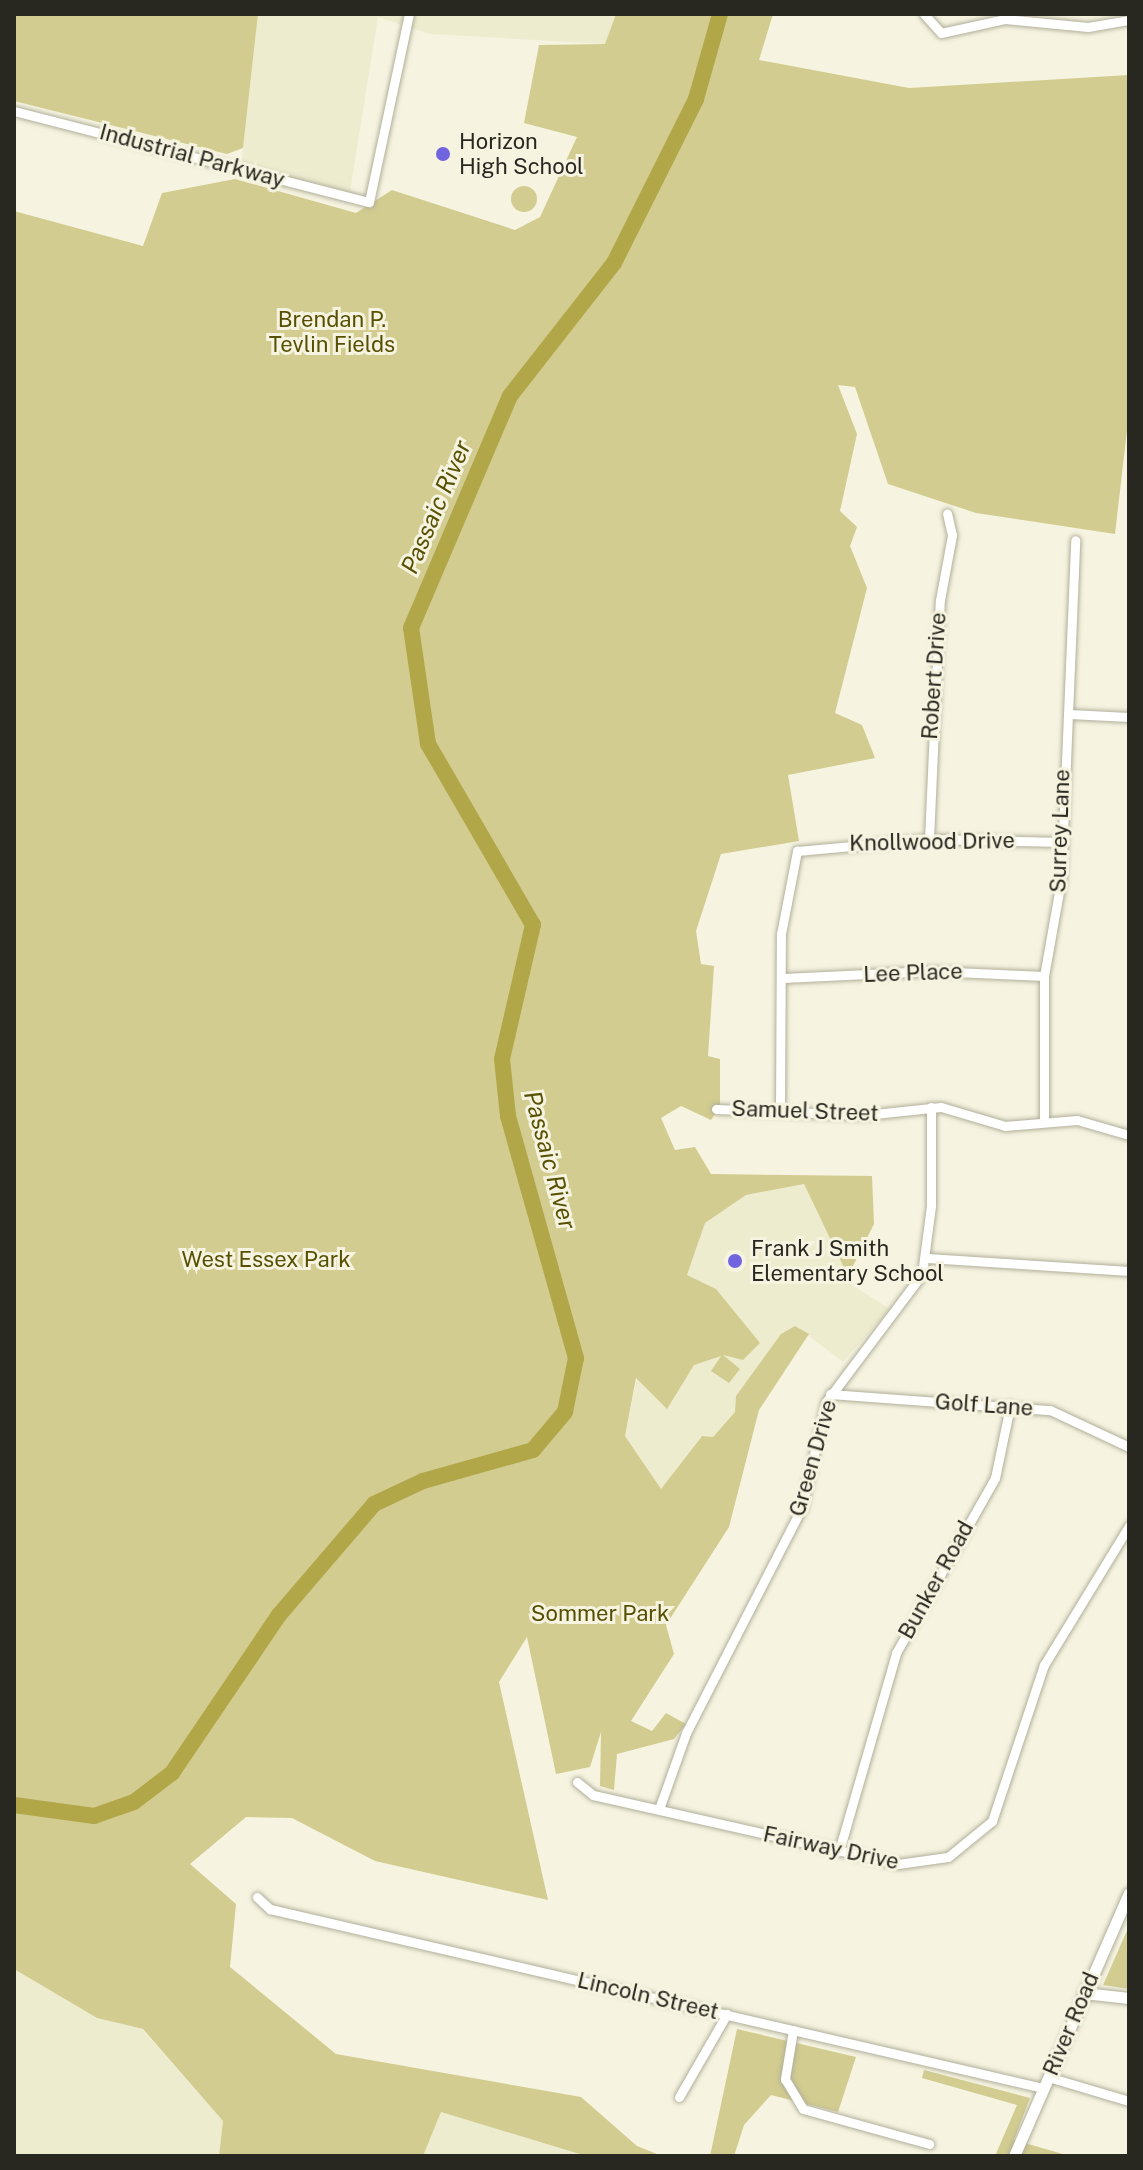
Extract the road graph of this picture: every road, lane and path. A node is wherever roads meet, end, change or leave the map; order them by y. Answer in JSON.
{"nodes":[{"id":1,"x":409,"y":14,"type":"edge"},
{"id":2,"x":924,"y":14,"type":"edge"},
{"id":3,"x":1129,"y":20,"type":"edge"},
{"id":4,"x":14,"y":111,"type":"edge"},
{"id":5,"x":947,"y":514,"type":"dead end"},
{"id":6,"x":1075,"y":540,"type":"dead end"},
{"id":7,"x":1069,"y":714,"type":"junction"},
{"id":8,"x":1129,"y":717,"type":"edge"},
{"id":9,"x":929,"y":839,"type":"junction"},
{"id":10,"x":1063,"y":842,"type":"junction"},
{"id":11,"x":1044,"y":976,"type":"junction"},
{"id":12,"x":783,"y":978,"type":"junction"},
{"id":13,"x":931,"y":1107,"type":"junction"},
{"id":14,"x":716,"y":1109,"type":"dead end"},
{"id":15,"x":780,"y":1111,"type":"junction"},
{"id":16,"x":1044,"y":1122,"type":"junction"},
{"id":17,"x":1129,"y":1135,"type":"edge"},
{"id":18,"x":928,"y":1258,"type":"junction"},
{"id":19,"x":1129,"y":1271,"type":"edge"},
{"id":20,"x":830,"y":1394,"type":"junction"},
{"id":21,"x":1010,"y":1406,"type":"junction"},
{"id":22,"x":1129,"y":1447,"type":"edge"},
{"id":23,"x":1129,"y":1526,"type":"edge"},
{"id":24,"x":577,"y":1782,"type":"dead end"},
{"id":25,"x":659,"y":1809,"type":"junction"},
{"id":26,"x":839,"y":1851,"type":"junction"},
{"id":27,"x":1129,"y":1893,"type":"edge"},
{"id":28,"x":257,"y":1897,"type":"dead end"},
{"id":29,"x":1084,"y":1993,"type":"junction"},
{"id":30,"x":1129,"y":1998,"type":"edge"},
{"id":31,"x":727,"y":2014,"type":"junction"},
{"id":32,"x":793,"y":2030,"type":"junction"},
{"id":33,"x":1046,"y":2083,"type":"junction"},
{"id":34,"x":679,"y":2097,"type":"dead end"},
{"id":35,"x":1129,"y":2101,"type":"edge"},
{"id":36,"x":929,"y":2144,"type":"dead end"},
{"id":37,"x":1014,"y":2156,"type":"edge"}],
"edges":[{"from":1,"to":4,"type":"street","name":"Industrial Parkway"},
{"from":2,"to":3,"type":"street"},
{"from":5,"to":9,"type":"street","name":"Robert Drive"},
{"from":6,"to":7,"type":"street","name":"Surrey Lane"},
{"from":7,"to":8,"type":"street"},
{"from":7,"to":10,"type":"street","name":"Surrey Lane"},
{"from":9,"to":10,"type":"street","name":"Knollwood Drive"},
{"from":9,"to":12,"type":"street","name":"Knollwood Drive"},
{"from":10,"to":11,"type":"street","name":"Surrey Lane"},
{"from":11,"to":12,"type":"street","name":"Lee Place"},
{"from":11,"to":16,"type":"street","name":"Surrey Lane"},
{"from":12,"to":15,"type":"street"},
{"from":13,"to":15,"type":"street","name":"Samuel Street"},
{"from":13,"to":16,"type":"street","name":"Samuel Street"},
{"from":13,"to":18,"type":"street","name":"Green Drive"},
{"from":14,"to":15,"type":"street","name":"Samuel Street"},
{"from":16,"to":17,"type":"street","name":"Samuel Street"},
{"from":18,"to":19,"type":"street"},
{"from":18,"to":20,"type":"street","name":"Green Drive"},
{"from":20,"to":21,"type":"street","name":"Golf Lane"},
{"from":20,"to":25,"type":"street","name":"Green Drive"},
{"from":21,"to":22,"type":"street","name":"Golf Lane"},
{"from":21,"to":26,"type":"street","name":"Bunker Road"},
{"from":23,"to":26,"type":"street","name":"Fairway Drive"},
{"from":24,"to":25,"type":"street","name":"Fairway Drive"},
{"from":25,"to":26,"type":"street","name":"Fairway Drive"},
{"from":27,"to":29,"type":"street","name":"River Road"},
{"from":28,"to":31,"type":"street","name":"Lincoln Street"},
{"from":29,"to":30,"type":"street"},
{"from":29,"to":33,"type":"street","name":"River Road"},
{"from":31,"to":32,"type":"street","name":"Lincoln Street"},
{"from":31,"to":34,"type":"street"},
{"from":32,"to":33,"type":"street","name":"Lincoln Street"},
{"from":32,"to":36,"type":"street"},
{"from":33,"to":35,"type":"street","name":"Lincoln Street"},
{"from":33,"to":37,"type":"street","name":"River Road"}]}
